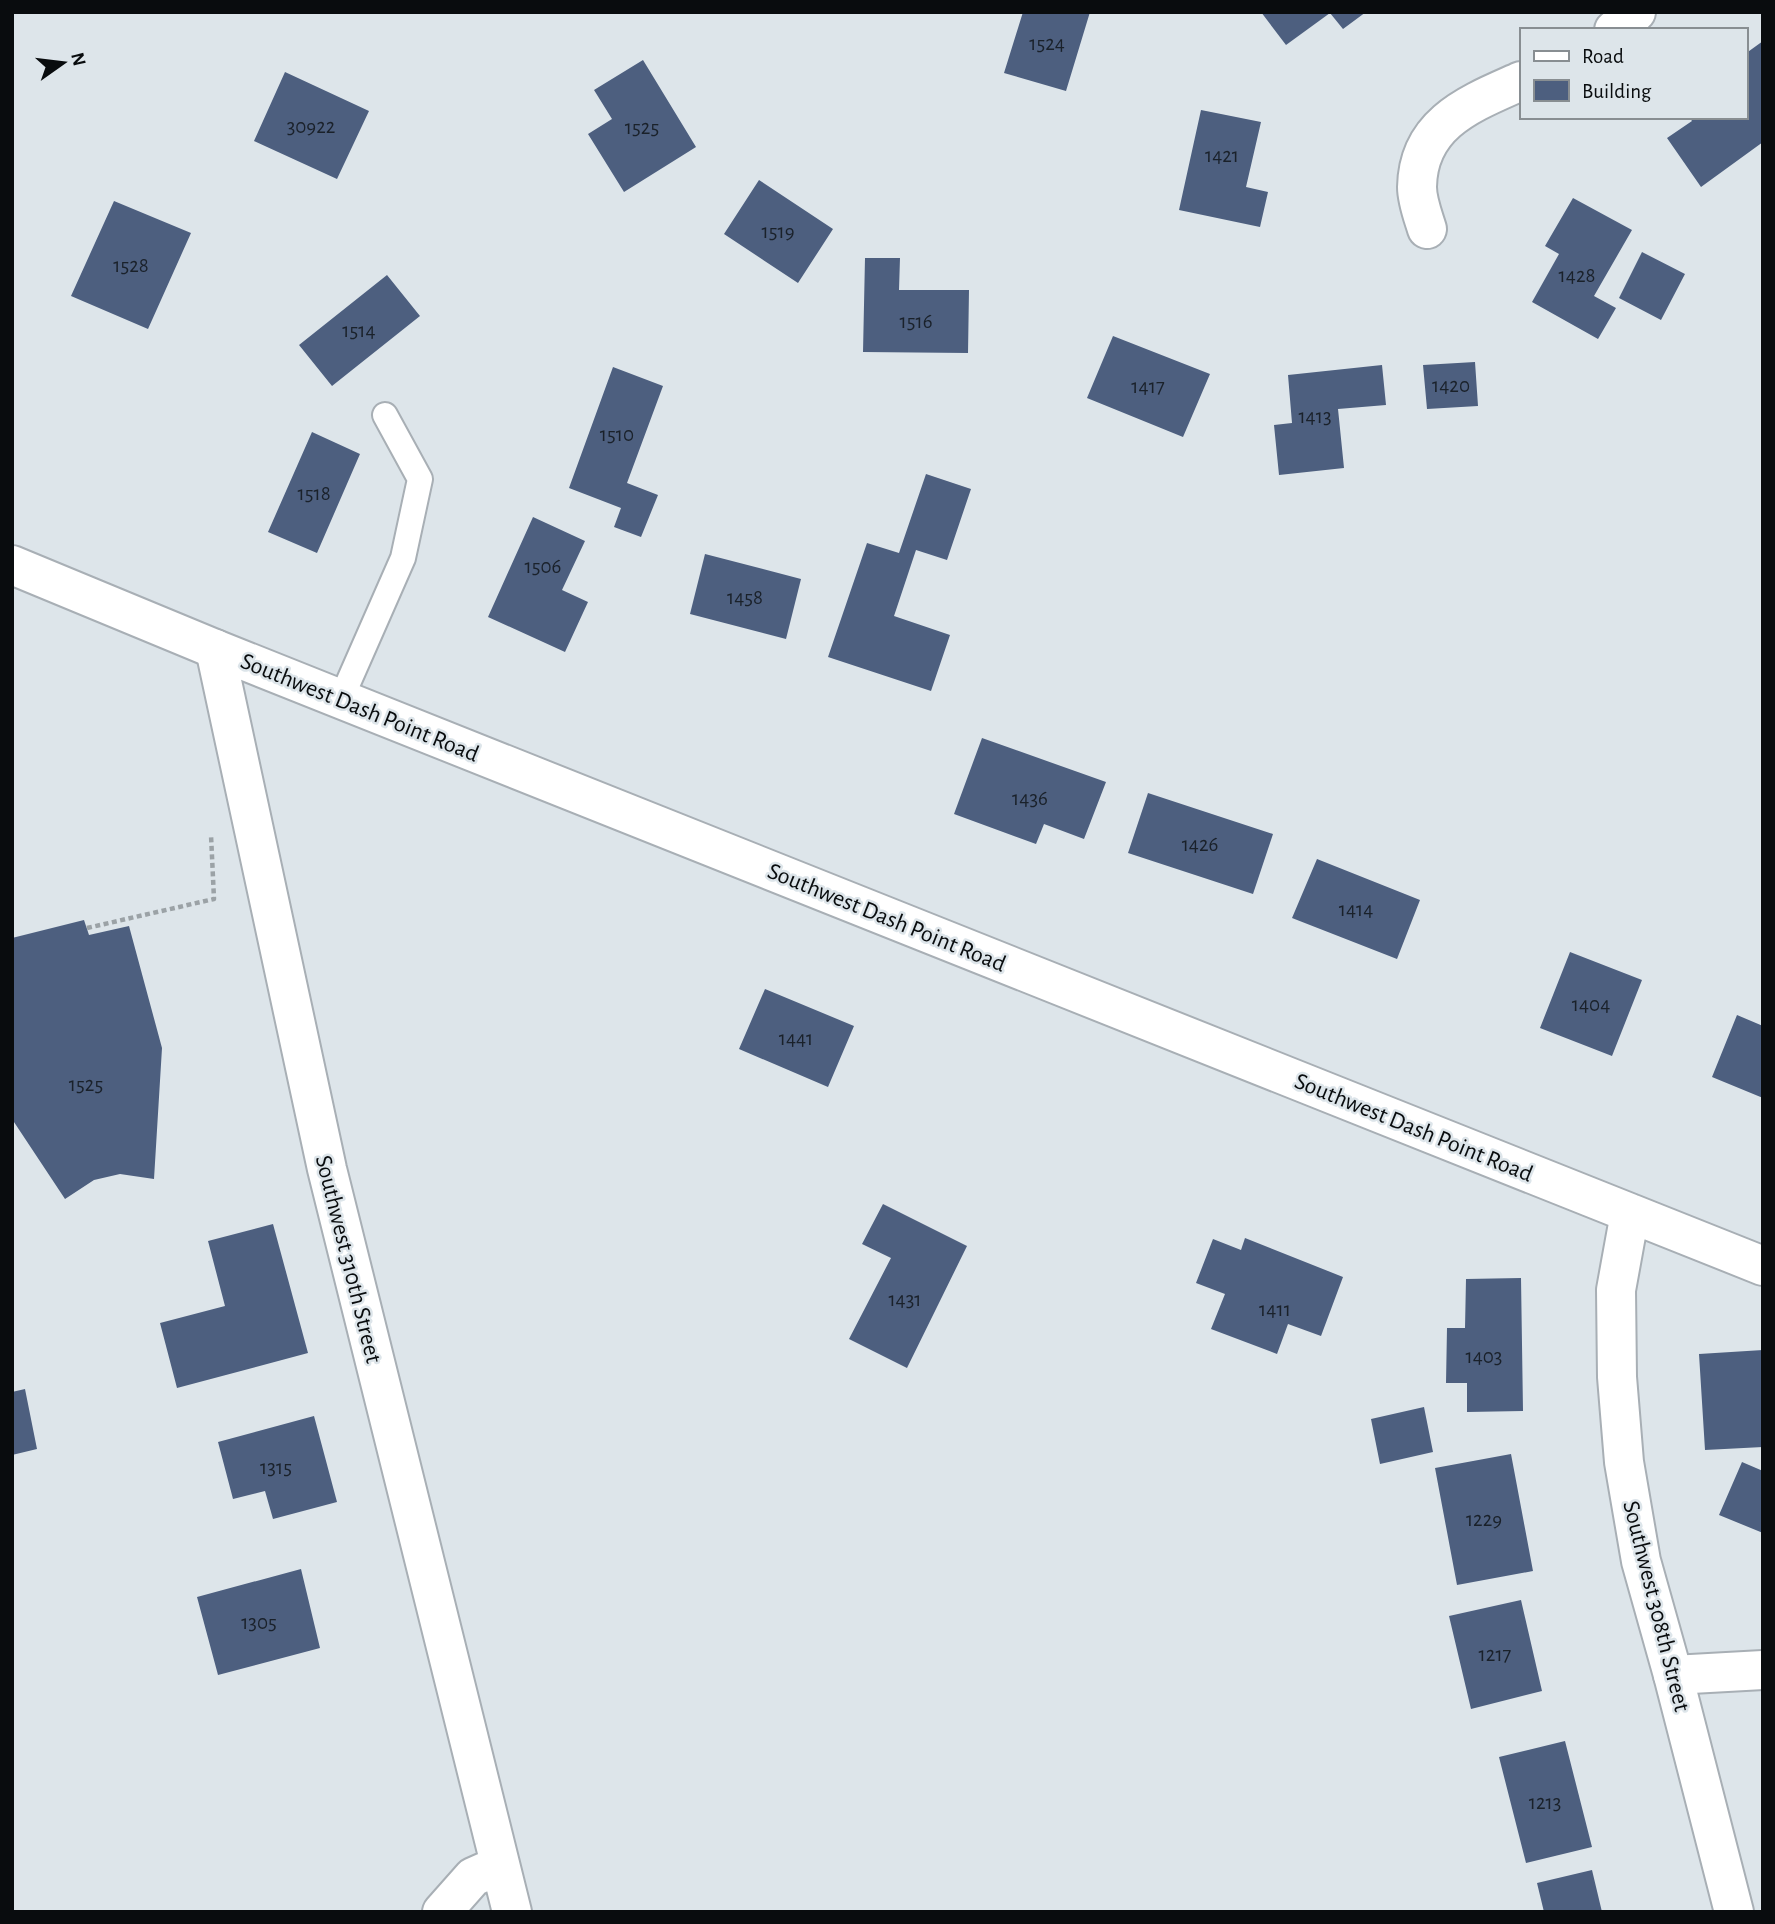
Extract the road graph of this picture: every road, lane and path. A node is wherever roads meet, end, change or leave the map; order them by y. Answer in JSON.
{"nodes":[{"id":1,"x":1636,"y":12,"type":"edge"},
{"id":2,"x":1616,"y":28,"type":"edge"},
{"id":3,"x":1520,"y":81,"type":"edge"},
{"id":4,"x":1427,"y":229,"type":"dead end"},
{"id":5,"x":386,"y":415,"type":"dead end"},
{"id":6,"x":12,"y":565,"type":"edge"},
{"id":7,"x":215,"y":649,"type":"junction"},
{"id":8,"x":341,"y":699,"type":"junction"},
{"id":9,"x":211,"y":831,"type":"dead end"},
{"id":10,"x":87,"y":928,"type":"dead end"},
{"id":11,"x":1630,"y":1213,"type":"junction"},
{"id":12,"x":1763,"y":1266,"type":"edge"},
{"id":13,"x":1763,"y":1670,"type":"edge"},
{"id":14,"x":1673,"y":1675,"type":"junction"},
{"id":15,"x":500,"y":1865,"type":"junction"},
{"id":16,"x":443,"y":1912,"type":"edge"},
{"id":17,"x":512,"y":1912,"type":"edge"},
{"id":18,"x":1734,"y":1912,"type":"edge"}],
"edges":[{"from":1,"to":2,"type":"street"},
{"from":3,"to":4,"type":"street"},
{"from":5,"to":8,"type":"lane"},
{"from":6,"to":7,"type":"street","name":"Southwest Dash Point Road"},
{"from":7,"to":8,"type":"street","name":"Southwest Dash Point Road"},
{"from":7,"to":15,"type":"street","name":"Southwest 310th Street"},
{"from":8,"to":11,"type":"street","name":"Southwest Dash Point Road"},
{"from":9,"to":10,"type":"path"},
{"from":11,"to":12,"type":"street","name":"Southwest Dash Point Road"},
{"from":11,"to":14,"type":"street","name":"Southwest 308th Street"},
{"from":13,"to":14,"type":"street"},
{"from":14,"to":18,"type":"street","name":"Southwest 308th Street"},
{"from":15,"to":16,"type":"street"},
{"from":15,"to":17,"type":"street","name":"Southwest 310th Street"}]}
